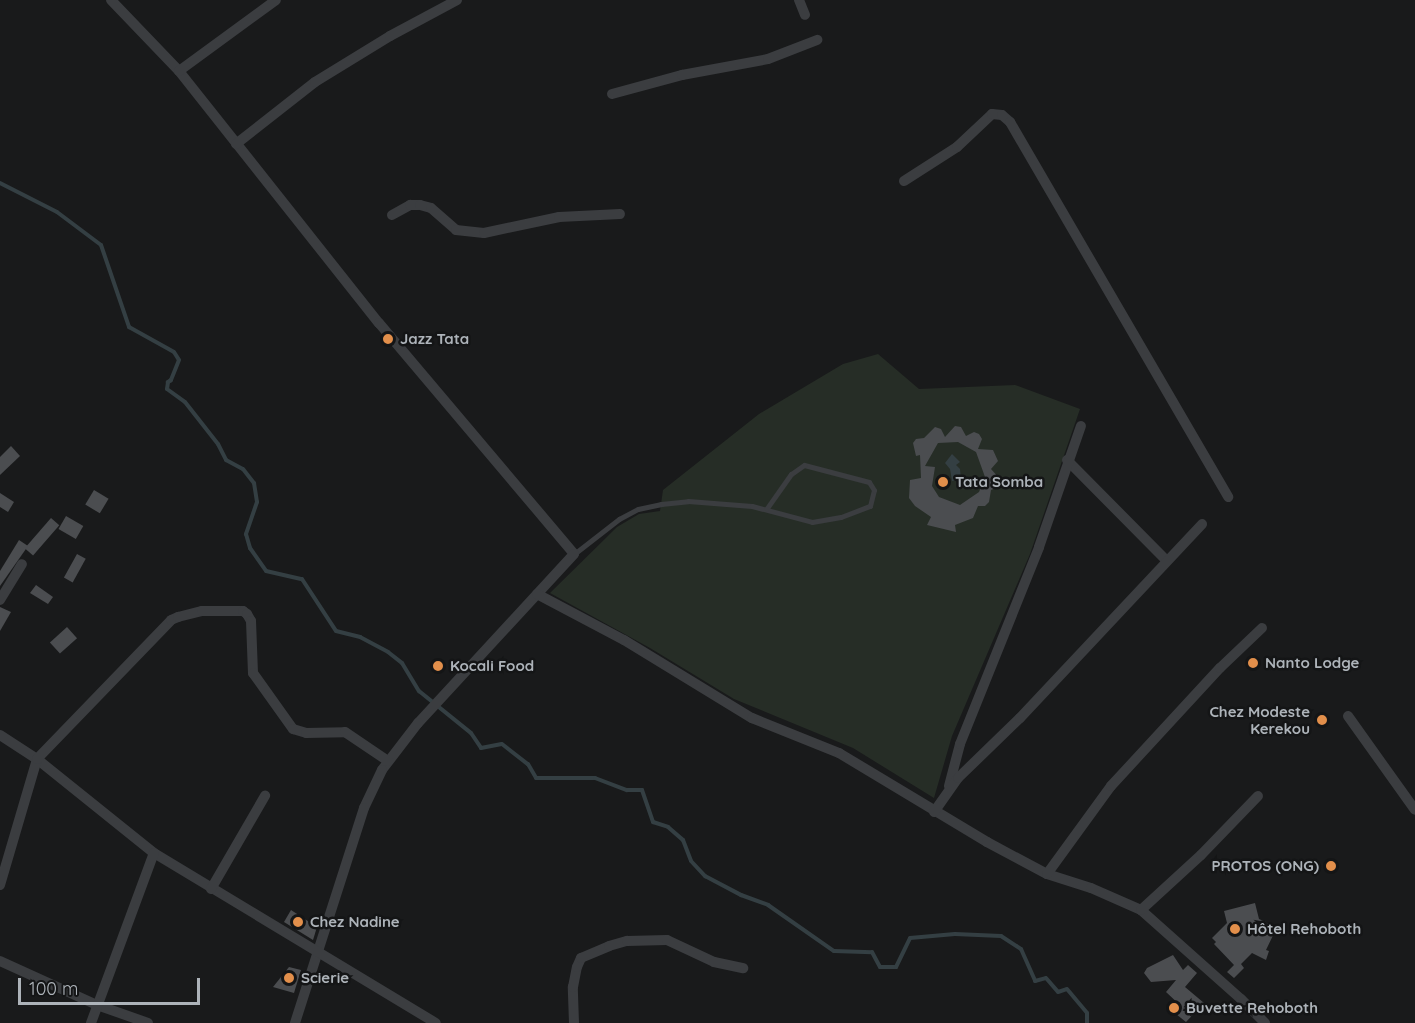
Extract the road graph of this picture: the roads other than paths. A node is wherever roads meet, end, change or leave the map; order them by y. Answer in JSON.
{"nodes":[{"id":1,"x":111,"y":0,"type":"edge"},
{"id":2,"x":276,"y":0,"type":"edge"},
{"id":3,"x":458,"y":0,"type":"edge"},
{"id":4,"x":799,"y":0,"type":"edge"},
{"id":5,"x":804,"y":15,"type":"dead end"},
{"id":6,"x":817,"y":40,"type":"dead end"},
{"id":7,"x":179,"y":71,"type":"junction"},
{"id":8,"x":612,"y":94,"type":"dead end"},
{"id":9,"x":237,"y":144,"type":"junction"},
{"id":10,"x":904,"y":181,"type":"dead end"},
{"id":11,"x":620,"y":214,"type":"dead end"},
{"id":12,"x":392,"y":215,"type":"dead end"},
{"id":13,"x":1081,"y":426,"type":"dead end"},
{"id":14,"x":1067,"y":460,"type":"junction"},
{"id":15,"x":1228,"y":497,"type":"dead end"},
{"id":16,"x":767,"y":508,"type":"junction"},
{"id":17,"x":1202,"y":524,"type":"dead end"},
{"id":18,"x":574,"y":554,"type":"junction"},
{"id":19,"x":1166,"y":560,"type":"junction"},
{"id":20,"x":22,"y":564,"type":"dead end"},
{"id":21,"x":537,"y":594,"type":"junction"},
{"id":22,"x":0,"y":600,"type":"edge"},
{"id":23,"x":1262,"y":628,"type":"dead end"},
{"id":24,"x":1348,"y":716,"type":"dead end"},
{"id":25,"x":0,"y":735,"type":"edge"},
{"id":26,"x":37,"y":759,"type":"junction"},
{"id":27,"x":388,"y":761,"type":"junction"},
{"id":28,"x":949,"y":789,"type":"junction"},
{"id":29,"x":265,"y":796,"type":"dead end"},
{"id":30,"x":1258,"y":796,"type":"dead end"},
{"id":31,"x":1415,"y":810,"type":"edge"},
{"id":32,"x":934,"y":812,"type":"junction"},
{"id":33,"x":154,"y":853,"type":"junction"},
{"id":34,"x":1047,"y":874,"type":"junction"},
{"id":35,"x":0,"y":885,"type":"edge"},
{"id":36,"x":211,"y":889,"type":"junction"},
{"id":37,"x":1141,"y":910,"type":"junction"},
{"id":38,"x":316,"y":951,"type":"junction"},
{"id":39,"x":0,"y":961,"type":"edge"},
{"id":40,"x":743,"y":968,"type":"dead end"},
{"id":41,"x":98,"y":1005,"type":"junction"},
{"id":42,"x":91,"y":1023,"type":"edge"},
{"id":43,"x":148,"y":1023,"type":"edge"},
{"id":44,"x":295,"y":1023,"type":"edge"},
{"id":45,"x":436,"y":1023,"type":"edge"},
{"id":46,"x":574,"y":1023,"type":"edge"},
{"id":47,"x":1265,"y":1023,"type":"edge"}],
"edges":[{"from":1,"to":7,"type":"street"},
{"from":2,"to":7,"type":"street"},
{"from":3,"to":9,"type":"street"},
{"from":4,"to":5,"type":"street"},
{"from":6,"to":8,"type":"street"},
{"from":7,"to":9,"type":"street"},
{"from":9,"to":18,"type":"street"},
{"from":10,"to":15,"type":"street"},
{"from":11,"to":12,"type":"street"},
{"from":13,"to":14,"type":"street"},
{"from":14,"to":19,"type":"street"},
{"from":14,"to":28,"type":"street"},
{"from":16,"to":16,"type":"lane"},
{"from":16,"to":18,"type":"lane"},
{"from":17,"to":19,"type":"street"},
{"from":18,"to":21,"type":"street"},
{"from":19,"to":28,"type":"street"},
{"from":20,"to":22,"type":"street"},
{"from":21,"to":27,"type":"street"},
{"from":21,"to":32,"type":"street"},
{"from":23,"to":34,"type":"street"},
{"from":24,"to":31,"type":"street"},
{"from":25,"to":26,"type":"street"},
{"from":26,"to":27,"type":"street"},
{"from":26,"to":33,"type":"street"},
{"from":26,"to":35,"type":"street"},
{"from":27,"to":38,"type":"street"},
{"from":28,"to":32,"type":"street"},
{"from":29,"to":36,"type":"street"},
{"from":30,"to":37,"type":"street"},
{"from":32,"to":34,"type":"street"},
{"from":33,"to":36,"type":"street"},
{"from":33,"to":41,"type":"street"},
{"from":34,"to":37,"type":"street"},
{"from":36,"to":38,"type":"street"},
{"from":37,"to":47,"type":"street"},
{"from":38,"to":44,"type":"street"},
{"from":38,"to":45,"type":"street"},
{"from":39,"to":41,"type":"street"},
{"from":40,"to":46,"type":"street"},
{"from":41,"to":42,"type":"street"},
{"from":41,"to":43,"type":"street"}]}
